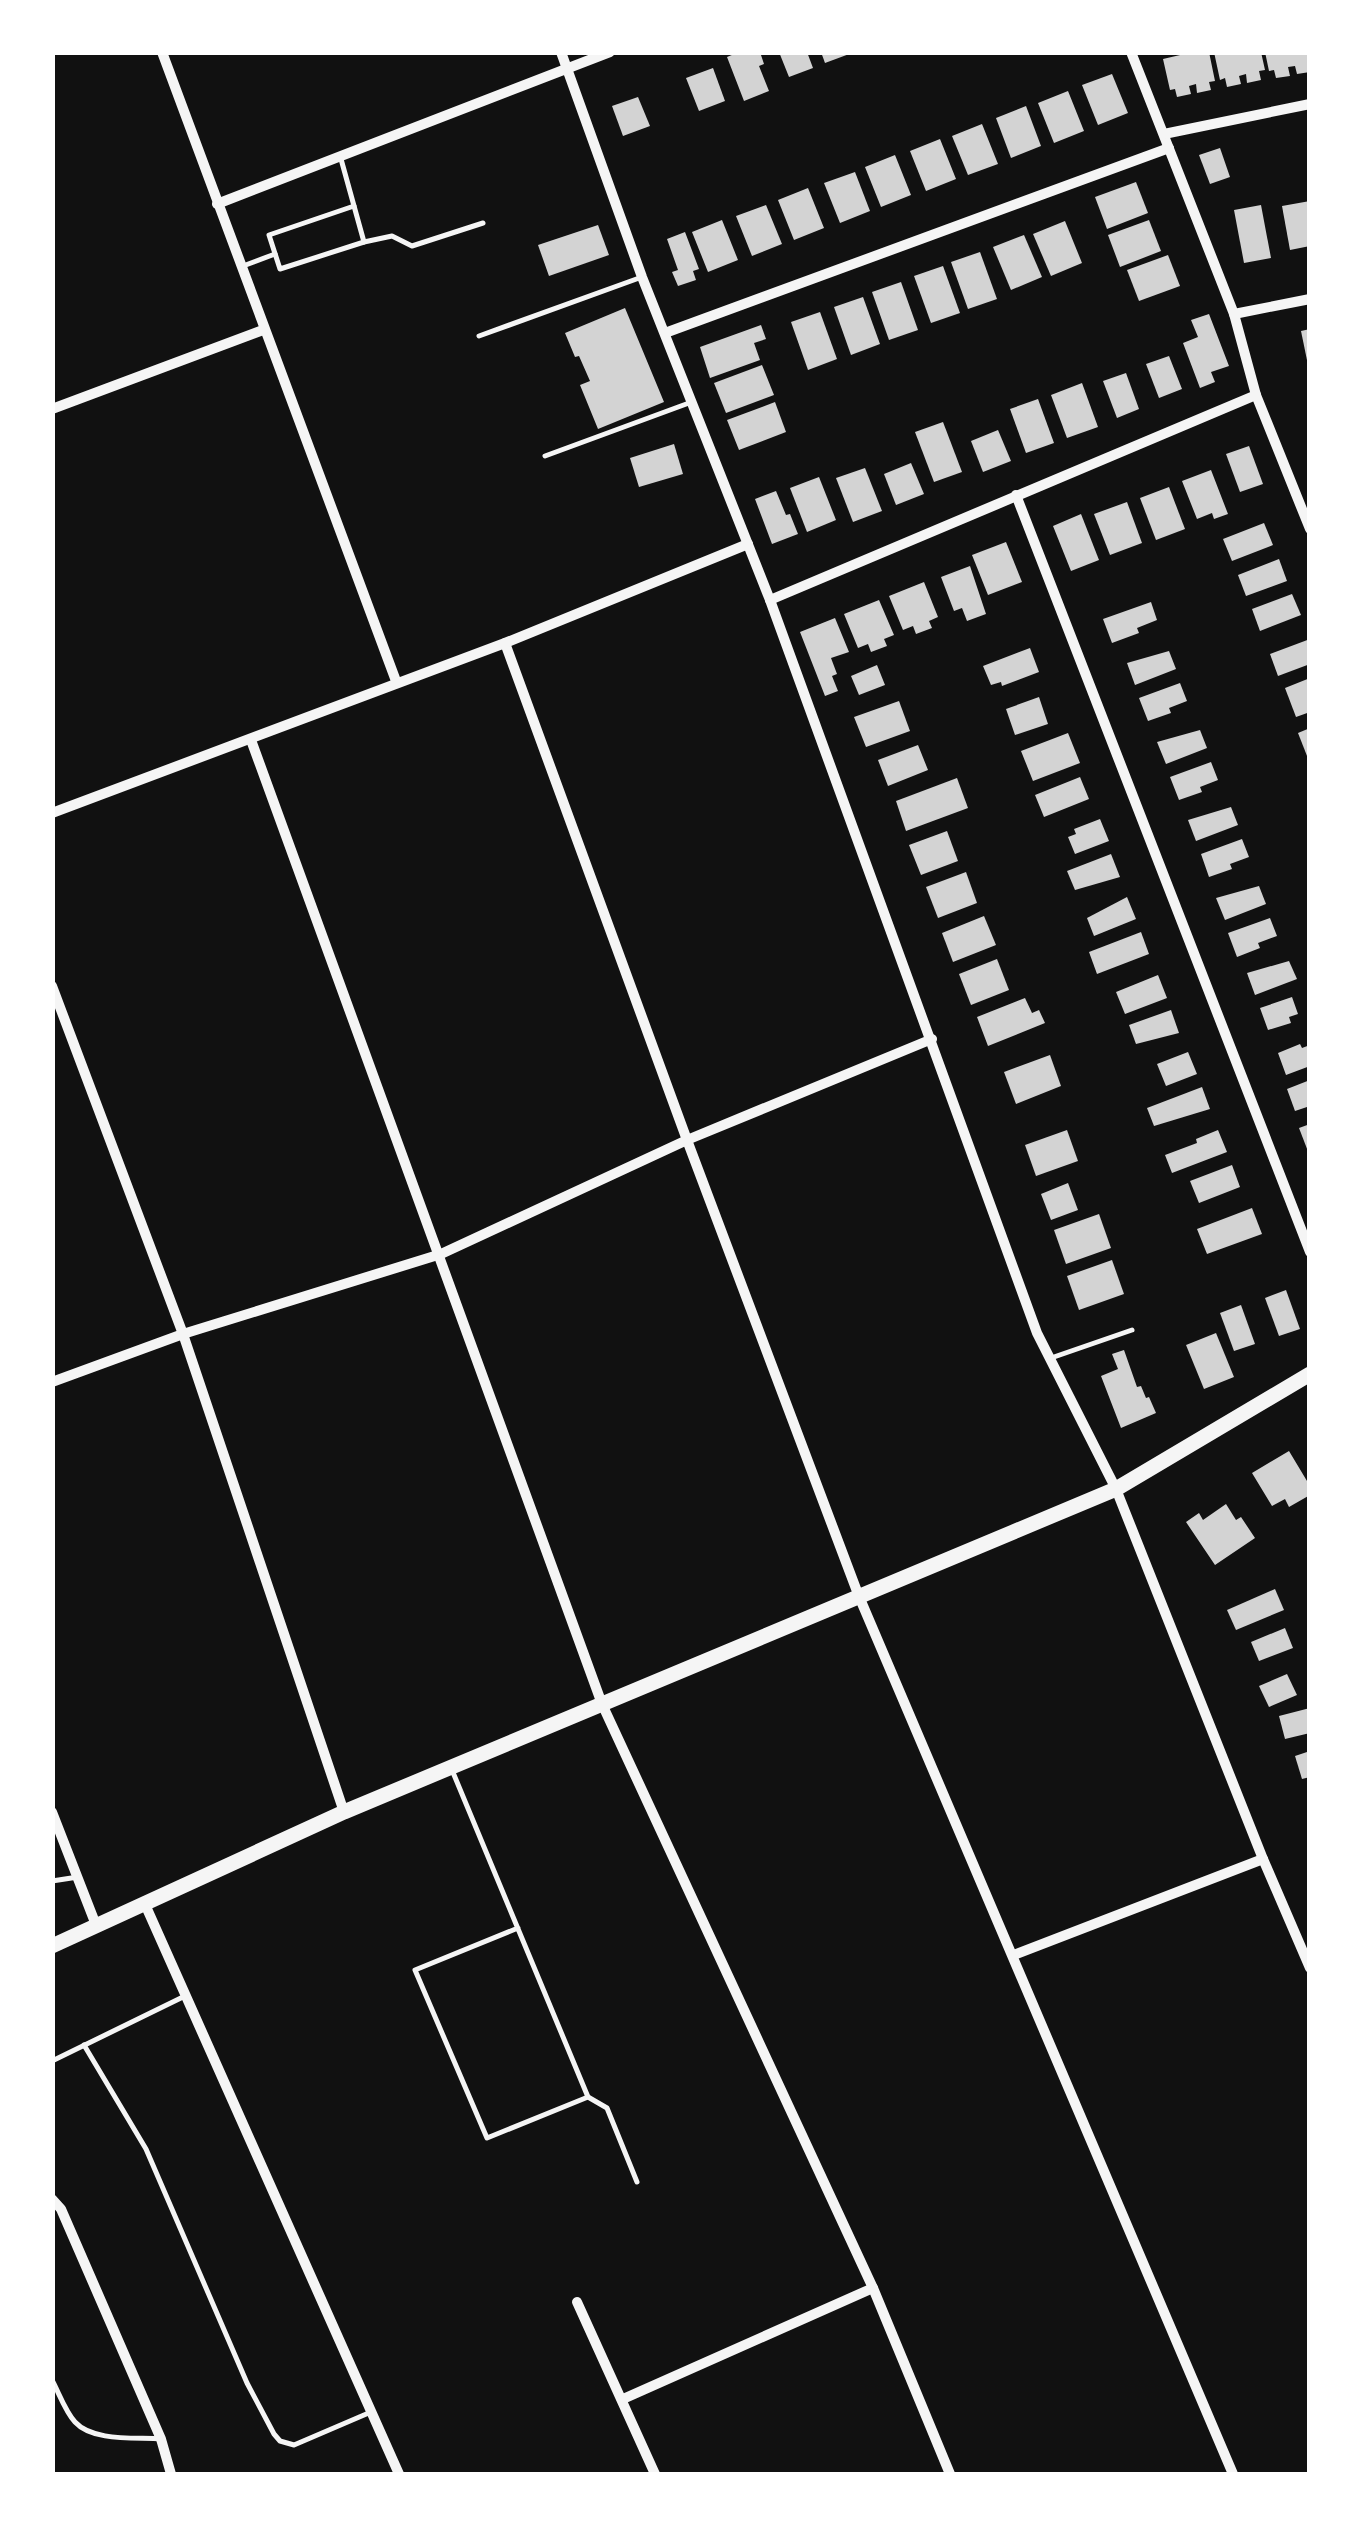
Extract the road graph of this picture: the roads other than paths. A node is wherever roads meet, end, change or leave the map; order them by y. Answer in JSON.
{"nodes":[{"id":1,"x":162,"y":52,"type":"edge"},
{"id":2,"x":562,"y":52,"type":"edge"},
{"id":3,"x":610,"y":52,"type":"edge"},
{"id":4,"x":1131,"y":52,"type":"edge"},
{"id":5,"x":568,"y":68,"type":"junction"},
{"id":6,"x":1310,"y":104,"type":"edge"},
{"id":7,"x":1164,"y":134,"type":"junction"},
{"id":8,"x":1169,"y":148,"type":"junction"},
{"id":9,"x":341,"y":156,"type":"junction"},
{"id":10,"x":217,"y":204,"type":"junction"},
{"id":11,"x":354,"y":206,"type":"junction"},
{"id":12,"x":483,"y":223,"type":"dead end"},
{"id":13,"x":364,"y":242,"type":"junction"},
{"id":14,"x":275,"y":253,"type":"junction"},
{"id":15,"x":240,"y":267,"type":"junction"},
{"id":16,"x":642,"y":277,"type":"junction"},
{"id":17,"x":1310,"y":299,"type":"edge"},
{"id":18,"x":1234,"y":314,"type":"junction"},
{"id":19,"x":263,"y":330,"type":"junction"},
{"id":20,"x":665,"y":333,"type":"junction"},
{"id":21,"x":479,"y":336,"type":"dead end"},
{"id":22,"x":1256,"y":396,"type":"junction"},
{"id":23,"x":692,"y":402,"type":"junction"},
{"id":24,"x":52,"y":410,"type":"edge"},
{"id":25,"x":545,"y":456,"type":"dead end"},
{"id":26,"x":1016,"y":495,"type":"junction"},
{"id":27,"x":1310,"y":529,"type":"edge"},
{"id":28,"x":748,"y":544,"type":"junction"},
{"id":29,"x":770,"y":600,"type":"junction"},
{"id":30,"x":505,"y":643,"type":"junction"},
{"id":31,"x":396,"y":682,"type":"junction"},
{"id":32,"x":251,"y":740,"type":"junction"},
{"id":33,"x":52,"y":813,"type":"edge"},
{"id":34,"x":52,"y":986,"type":"edge"},
{"id":35,"x":932,"y":1038,"type":"junction"},
{"id":36,"x":686,"y":1140,"type":"junction"},
{"id":37,"x":1310,"y":1252,"type":"edge"},
{"id":38,"x":441,"y":1254,"type":"junction"},
{"id":39,"x":1132,"y":1330,"type":"dead end"},
{"id":40,"x":183,"y":1334,"type":"junction"},
{"id":41,"x":1051,"y":1358,"type":"junction"},
{"id":42,"x":1310,"y":1374,"type":"edge"},
{"id":43,"x":52,"y":1382,"type":"edge"},
{"id":44,"x":1116,"y":1489,"type":"junction"},
{"id":45,"x":858,"y":1594,"type":"junction"},
{"id":46,"x":602,"y":1704,"type":"junction"},
{"id":47,"x":451,"y":1767,"type":"junction"},
{"id":48,"x":52,"y":1812,"type":"edge"},
{"id":49,"x":344,"y":1812,"type":"junction"},
{"id":50,"x":1263,"y":1859,"type":"junction"},
{"id":51,"x":78,"y":1877,"type":"junction"},
{"id":52,"x":52,"y":1881,"type":"edge"},
{"id":53,"x":144,"y":1902,"type":"junction"},
{"id":54,"x":96,"y":1925,"type":"junction"},
{"id":55,"x":518,"y":1928,"type":"junction"},
{"id":56,"x":52,"y":1946,"type":"edge"},
{"id":57,"x":1014,"y":1955,"type":"junction"},
{"id":58,"x":1310,"y":1968,"type":"edge"},
{"id":59,"x":186,"y":1996,"type":"junction"},
{"id":60,"x":84,"y":2045,"type":"junction"},
{"id":61,"x":52,"y":2060,"type":"edge"},
{"id":62,"x":588,"y":2097,"type":"junction"},
{"id":63,"x":637,"y":2182,"type":"dead end"},
{"id":64,"x":52,"y":2199,"type":"edge"},
{"id":65,"x":873,"y":2288,"type":"junction"},
{"id":66,"x":576,"y":2302,"type":"dead end"},
{"id":67,"x":52,"y":2380,"type":"edge"},
{"id":68,"x":623,"y":2399,"type":"junction"},
{"id":69,"x":371,"y":2412,"type":"junction"},
{"id":70,"x":161,"y":2438,"type":"junction"},
{"id":71,"x":171,"y":2474,"type":"edge"},
{"id":72,"x":399,"y":2474,"type":"edge"},
{"id":73,"x":655,"y":2474,"type":"edge"},
{"id":74,"x":950,"y":2474,"type":"edge"},
{"id":75,"x":1234,"y":2474,"type":"edge"}],
"edges":[{"from":1,"to":10,"type":"street"},
{"from":2,"to":5,"type":"street"},
{"from":3,"to":5,"type":"street"},
{"from":4,"to":7,"type":"street"},
{"from":5,"to":9,"type":"street"},
{"from":5,"to":16,"type":"street"},
{"from":6,"to":7,"type":"street"},
{"from":7,"to":8,"type":"street"},
{"from":8,"to":18,"type":"street"},
{"from":8,"to":20,"type":"street"},
{"from":9,"to":10,"type":"street"},
{"from":9,"to":11,"type":"lane"},
{"from":10,"to":15,"type":"street"},
{"from":11,"to":13,"type":"lane"},
{"from":11,"to":14,"type":"lane"},
{"from":12,"to":13,"type":"lane"},
{"from":13,"to":14,"type":"lane"},
{"from":14,"to":15,"type":"lane"},
{"from":15,"to":19,"type":"street"},
{"from":16,"to":20,"type":"street"},
{"from":16,"to":21,"type":"lane"},
{"from":17,"to":18,"type":"street"},
{"from":18,"to":22,"type":"street"},
{"from":19,"to":24,"type":"street"},
{"from":19,"to":31,"type":"street"},
{"from":20,"to":23,"type":"street"},
{"from":22,"to":26,"type":"street"},
{"from":22,"to":27,"type":"street"},
{"from":23,"to":25,"type":"lane"},
{"from":23,"to":28,"type":"street"},
{"from":26,"to":29,"type":"street"},
{"from":26,"to":37,"type":"street"},
{"from":28,"to":29,"type":"street"},
{"from":28,"to":30,"type":"street"},
{"from":29,"to":35,"type":"street"},
{"from":30,"to":31,"type":"street"},
{"from":30,"to":36,"type":"street"},
{"from":31,"to":32,"type":"street"},
{"from":32,"to":33,"type":"street"},
{"from":32,"to":38,"type":"street"},
{"from":34,"to":40,"type":"street"},
{"from":35,"to":36,"type":"street"},
{"from":35,"to":41,"type":"street"},
{"from":36,"to":38,"type":"street"},
{"from":36,"to":45,"type":"street"},
{"from":38,"to":40,"type":"street"},
{"from":38,"to":46,"type":"street"},
{"from":39,"to":41,"type":"lane"},
{"from":40,"to":43,"type":"street"},
{"from":40,"to":49,"type":"street"},
{"from":41,"to":44,"type":"street"},
{"from":42,"to":44,"type":"main road"},
{"from":44,"to":45,"type":"main road"},
{"from":44,"to":50,"type":"street"},
{"from":45,"to":46,"type":"main road"},
{"from":45,"to":57,"type":"street"},
{"from":46,"to":47,"type":"main road"},
{"from":46,"to":65,"type":"street"},
{"from":47,"to":49,"type":"main road"},
{"from":47,"to":55,"type":"lane"},
{"from":48,"to":51,"type":"street"},
{"from":49,"to":53,"type":"main road"},
{"from":50,"to":57,"type":"street"},
{"from":50,"to":58,"type":"street"},
{"from":51,"to":52,"type":"lane"},
{"from":51,"to":54,"type":"street"},
{"from":53,"to":54,"type":"main road"},
{"from":53,"to":59,"type":"street"},
{"from":54,"to":56,"type":"main road"},
{"from":55,"to":62,"type":"lane"},
{"from":55,"to":62,"type":"lane"},
{"from":57,"to":75,"type":"street"},
{"from":59,"to":60,"type":"lane"},
{"from":59,"to":69,"type":"street"},
{"from":60,"to":61,"type":"lane"},
{"from":60,"to":69,"type":"lane"},
{"from":62,"to":63,"type":"lane"},
{"from":64,"to":70,"type":"street"},
{"from":65,"to":68,"type":"street"},
{"from":65,"to":74,"type":"street"},
{"from":66,"to":68,"type":"street"},
{"from":67,"to":70,"type":"lane"},
{"from":68,"to":73,"type":"street"},
{"from":69,"to":72,"type":"street"},
{"from":70,"to":71,"type":"street"}]}
